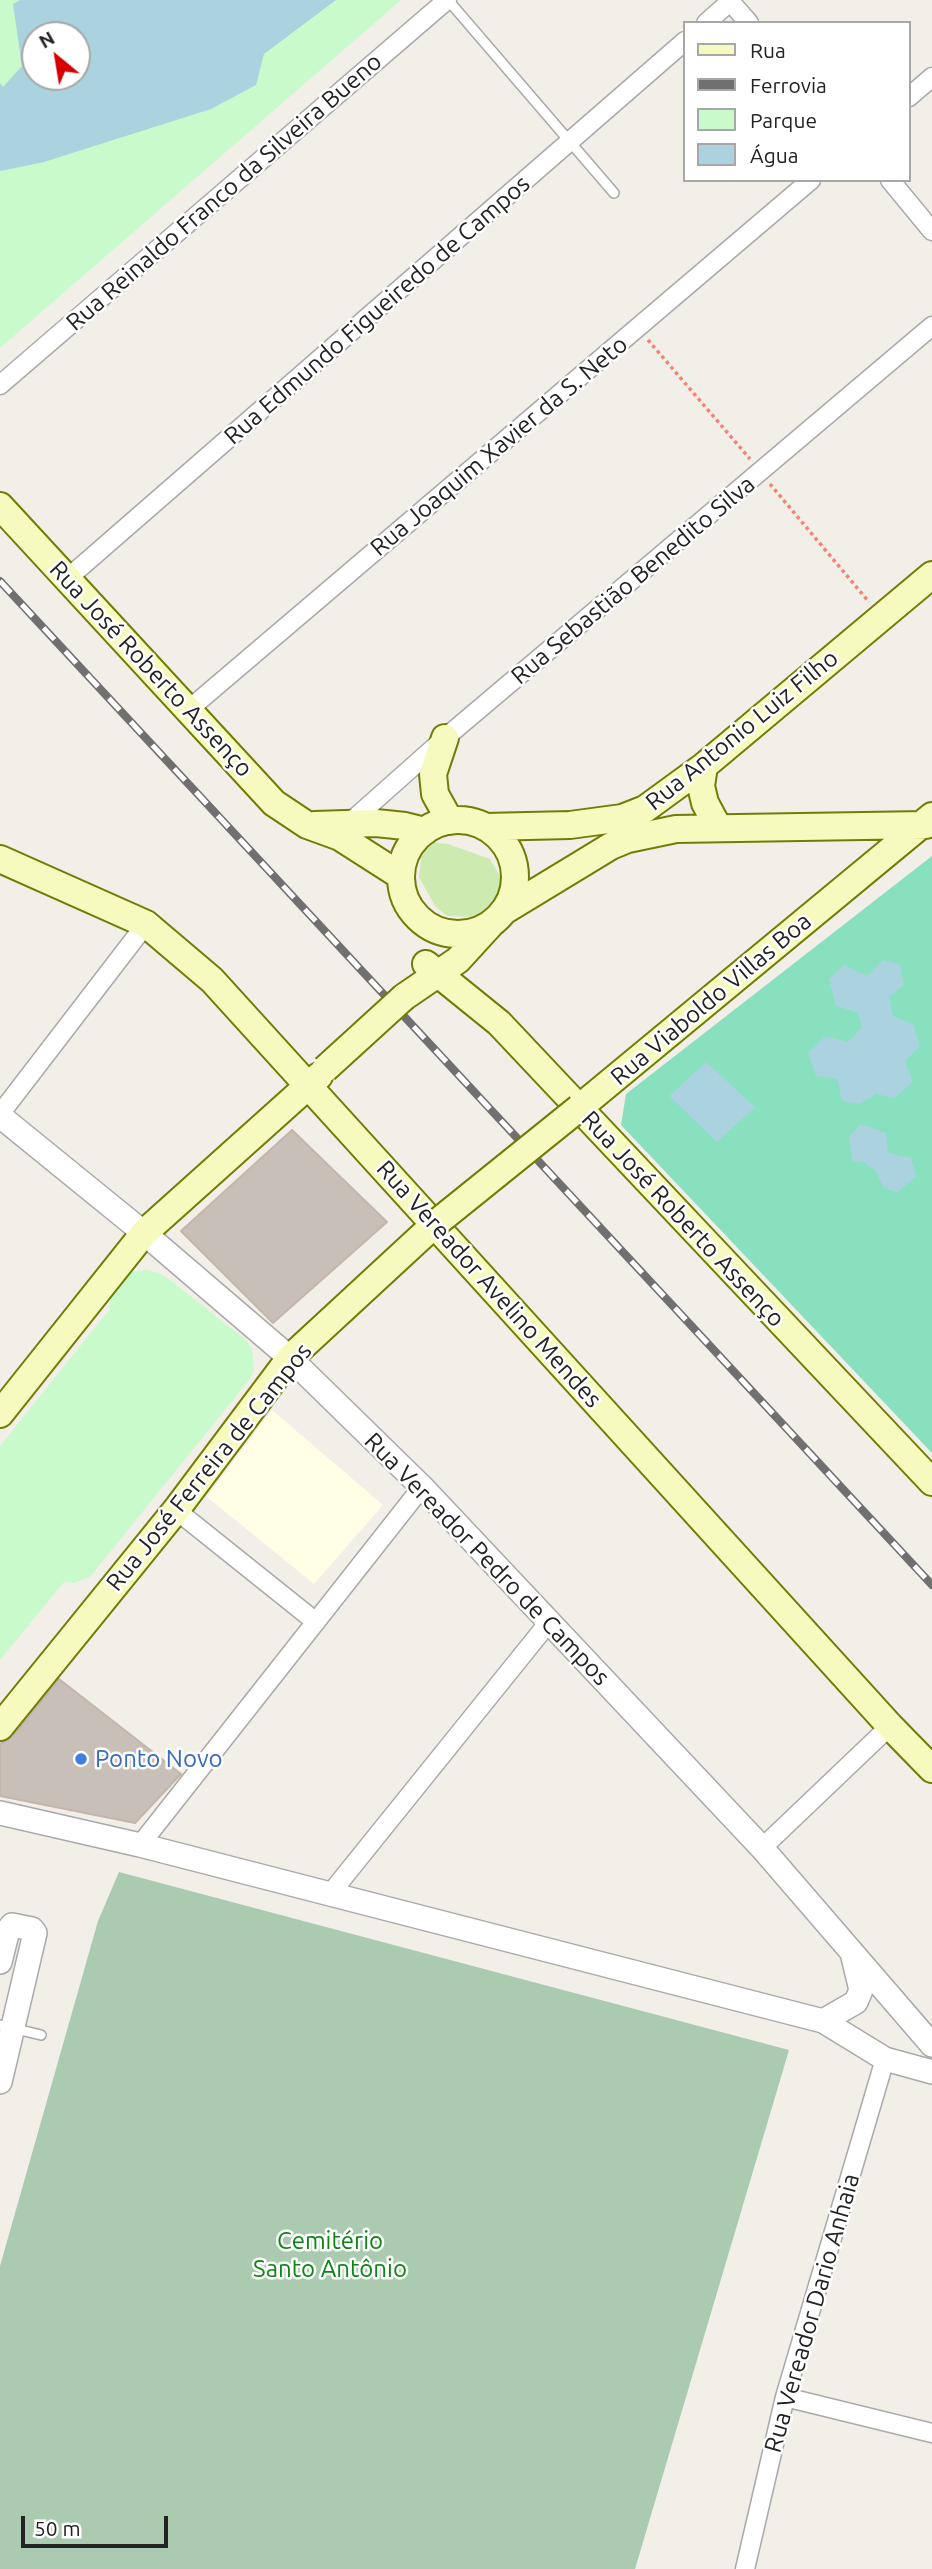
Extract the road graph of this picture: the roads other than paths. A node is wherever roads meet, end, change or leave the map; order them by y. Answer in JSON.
{"nodes":[{"id":1,"x":448,"y":0,"type":"edge"},
{"id":2,"x":730,"y":1,"type":"edge"},
{"id":3,"x":708,"y":21,"type":"edge"},
{"id":4,"x":747,"y":21,"type":"edge"},
{"id":5,"x":684,"y":42,"type":"edge"},
{"id":6,"x":932,"y":77,"type":"edge"},
{"id":7,"x":911,"y":95,"type":"edge"},
{"id":8,"x":570,"y":141,"type":"junction"},
{"id":9,"x":809,"y":182,"type":"edge"},
{"id":10,"x":892,"y":182,"type":"edge"},
{"id":11,"x":614,"y":192,"type":"dead end"},
{"id":12,"x":932,"y":231,"type":"edge"},
{"id":13,"x":932,"y":326,"type":"edge"},
{"id":14,"x":0,"y":385,"type":"edge"},
{"id":15,"x":0,"y":506,"type":"edge"},
{"id":16,"x":932,"y":575,"type":"edge"},
{"id":17,"x":68,"y":578,"type":"junction"},
{"id":18,"x":187,"y":711,"type":"junction"},
{"id":19,"x":444,"y":738,"type":"junction"},
{"id":20,"x":704,"y":766,"type":"junction"},
{"id":21,"x":450,"y":821,"type":"junction"},
{"id":22,"x":928,"y":822,"type":"edge"},
{"id":23,"x":485,"y":827,"type":"junction"},
{"id":24,"x":718,"y":827,"type":"junction"},
{"id":25,"x":344,"y":830,"type":"junction"},
{"id":26,"x":425,"y":831,"type":"junction"},
{"id":27,"x":0,"y":859,"type":"edge"},
{"id":28,"x":401,"y":877,"type":"junction"},
{"id":29,"x":498,"y":918,"type":"junction"},
{"id":30,"x":146,"y":924,"type":"junction"},
{"id":31,"x":432,"y":929,"type":"junction"},
{"id":32,"x":433,"y":969,"type":"junction"},
{"id":33,"x":317,"y":1078,"type":"junction"},
{"id":34,"x":579,"y":1108,"type":"junction"},
{"id":35,"x":0,"y":1115,"type":"edge"},
{"id":36,"x":435,"y":1224,"type":"junction"},
{"id":37,"x":144,"y":1233,"type":"junction"},
{"id":38,"x":290,"y":1358,"type":"junction"},
{"id":39,"x":0,"y":1414,"type":"edge"},
{"id":40,"x":932,"y":1482,"type":"edge"},
{"id":41,"x":422,"y":1487,"type":"junction"},
{"id":42,"x":176,"y":1510,"type":"junction"},
{"id":43,"x":316,"y":1622,"type":"junction"},
{"id":44,"x":549,"y":1622,"type":"junction"},
{"id":45,"x":890,"y":1726,"type":"junction"},
{"id":46,"x":0,"y":1727,"type":"edge"},
{"id":47,"x":932,"y":1769,"type":"edge"},
{"id":48,"x":0,"y":1813,"type":"edge"},
{"id":49,"x":140,"y":1845,"type":"junction"},
{"id":50,"x":762,"y":1849,"type":"junction"},
{"id":51,"x":330,"y":1894,"type":"junction"},
{"id":52,"x":853,"y":1954,"type":"junction"},
{"id":53,"x":0,"y":1962,"type":"edge"},
{"id":54,"x":824,"y":2021,"type":"junction"},
{"id":55,"x":7,"y":2027,"type":"edge"},
{"id":56,"x":41,"y":2035,"type":"dead end"},
{"id":57,"x":932,"y":2045,"type":"edge"},
{"id":58,"x":885,"y":2059,"type":"junction"},
{"id":59,"x":932,"y":2072,"type":"edge"},
{"id":60,"x":0,"y":2082,"type":"edge"},
{"id":61,"x":785,"y":2397,"type":"junction"},
{"id":62,"x":932,"y":2433,"type":"edge"},
{"id":63,"x":745,"y":2569,"type":"edge"}],
"edges":[{"from":1,"to":8,"type":"lane"},
{"from":1,"to":14,"type":"street","name":"Rua Reinaldo Franco da Silveira Bueno"},
{"from":2,"to":3,"type":"street"},
{"from":2,"to":4,"type":"street"},
{"from":5,"to":8,"type":"street","name":"Rua Edmundo Figueiredo de Campos"},
{"from":6,"to":7,"type":"street"},
{"from":8,"to":11,"type":"lane"},
{"from":8,"to":17,"type":"street","name":"Rua Edmundo Figueiredo de Campos"},
{"from":9,"to":18,"type":"street","name":"Rua Joaquim Xavier da S. Neto"},
{"from":10,"to":12,"type":"street"},
{"from":13,"to":19,"type":"street","name":"Rua Sebastião Benedito Silva"},
{"from":15,"to":17,"type":"main road","name":"Rua José Roberto Assenço"},
{"from":16,"to":20,"type":"main road","name":"Rua Antonio Luiz Filho"},
{"from":17,"to":18,"type":"main road","name":"Rua José Roberto Assenço"},
{"from":18,"to":25,"type":"main road","name":"Rua José Roberto Assenço"},
{"from":19,"to":21,"type":"main road"},
{"from":19,"to":25,"type":"street","name":"Rua Sebastião Benedito Silva"},
{"from":20,"to":23,"type":"main road","name":"Rua Antonio Luiz Filho"},
{"from":20,"to":24,"type":"main road"},
{"from":21,"to":23,"type":"main road"},
{"from":21,"to":26,"type":"main road"},
{"from":22,"to":24,"type":"main road"},
{"from":22,"to":34,"type":"main road","name":"Rua Viaboldo Villas Boa"},
{"from":23,"to":29,"type":"main road"},
{"from":24,"to":29,"type":"main road"},
{"from":25,"to":26,"type":"main road","name":"Rua José Roberto Assenço"},
{"from":25,"to":28,"type":"main road"},
{"from":26,"to":28,"type":"main road"},
{"from":27,"to":30,"type":"main road","name":"Rua Vereador Avelino Mendes"},
{"from":28,"to":31,"type":"main road"},
{"from":29,"to":31,"type":"main road"},
{"from":29,"to":32,"type":"main road"},
{"from":30,"to":33,"type":"main road","name":"Rua Vereador Avelino Mendes"},
{"from":30,"to":35,"type":"street"},
{"from":31,"to":32,"type":"main road"},
{"from":32,"to":33,"type":"main road","bridge":true},
{"from":32,"to":34,"type":"main road","name":"Rua José Roberto Assenço"},
{"from":33,"to":36,"type":"main road","name":"Rua Vereador Avelino Mendes"},
{"from":33,"to":37,"type":"main road"},
{"from":34,"to":36,"type":"main road","name":"Rua Viaboldo Villas Boa","bridge":true},
{"from":34,"to":40,"type":"main road","name":"Rua José Roberto Assenço"},
{"from":35,"to":37,"type":"street","name":"Rua Vereador Pedro de Campos"},
{"from":36,"to":38,"type":"main road","name":"Rua José Ferreira de Campos"},
{"from":36,"to":45,"type":"main road","name":"Rua Vereador Avelino Mendes"},
{"from":37,"to":38,"type":"street","name":"Rua Vereador Pedro de Campos"},
{"from":37,"to":39,"type":"main road"},
{"from":38,"to":41,"type":"street","name":"Rua Vereador Pedro de Campos"},
{"from":38,"to":42,"type":"main road","name":"Rua José Ferreira de Campos"},
{"from":41,"to":43,"type":"street"},
{"from":41,"to":44,"type":"street","name":"Rua Vereador Pedro de Campos"},
{"from":42,"to":43,"type":"street"},
{"from":42,"to":46,"type":"main road","name":"Rua José Ferreira de Campos"},
{"from":43,"to":49,"type":"street"},
{"from":44,"to":50,"type":"street","name":"Rua Vereador Pedro de Campos"},
{"from":44,"to":51,"type":"street"},
{"from":45,"to":47,"type":"main road","name":"Rua Vereador Avelino Mendes"},
{"from":45,"to":50,"type":"street"},
{"from":48,"to":49,"type":"street"},
{"from":49,"to":51,"type":"street"},
{"from":50,"to":52,"type":"street","name":"Rua Vereador Pedro de Campos"},
{"from":51,"to":54,"type":"street"},
{"from":52,"to":54,"type":"street"},
{"from":52,"to":57,"type":"street","name":"Rua Vereador Pedro de Campos"},
{"from":53,"to":55,"type":"street"},
{"from":54,"to":58,"type":"street"},
{"from":55,"to":56,"type":"lane"},
{"from":55,"to":60,"type":"street"},
{"from":58,"to":59,"type":"street"},
{"from":58,"to":61,"type":"street","name":"Rua Vereador Dario Anhaia"},
{"from":61,"to":62,"type":"street"},
{"from":61,"to":63,"type":"street","name":"Rua Vereador Dario Anhaia"}]}
